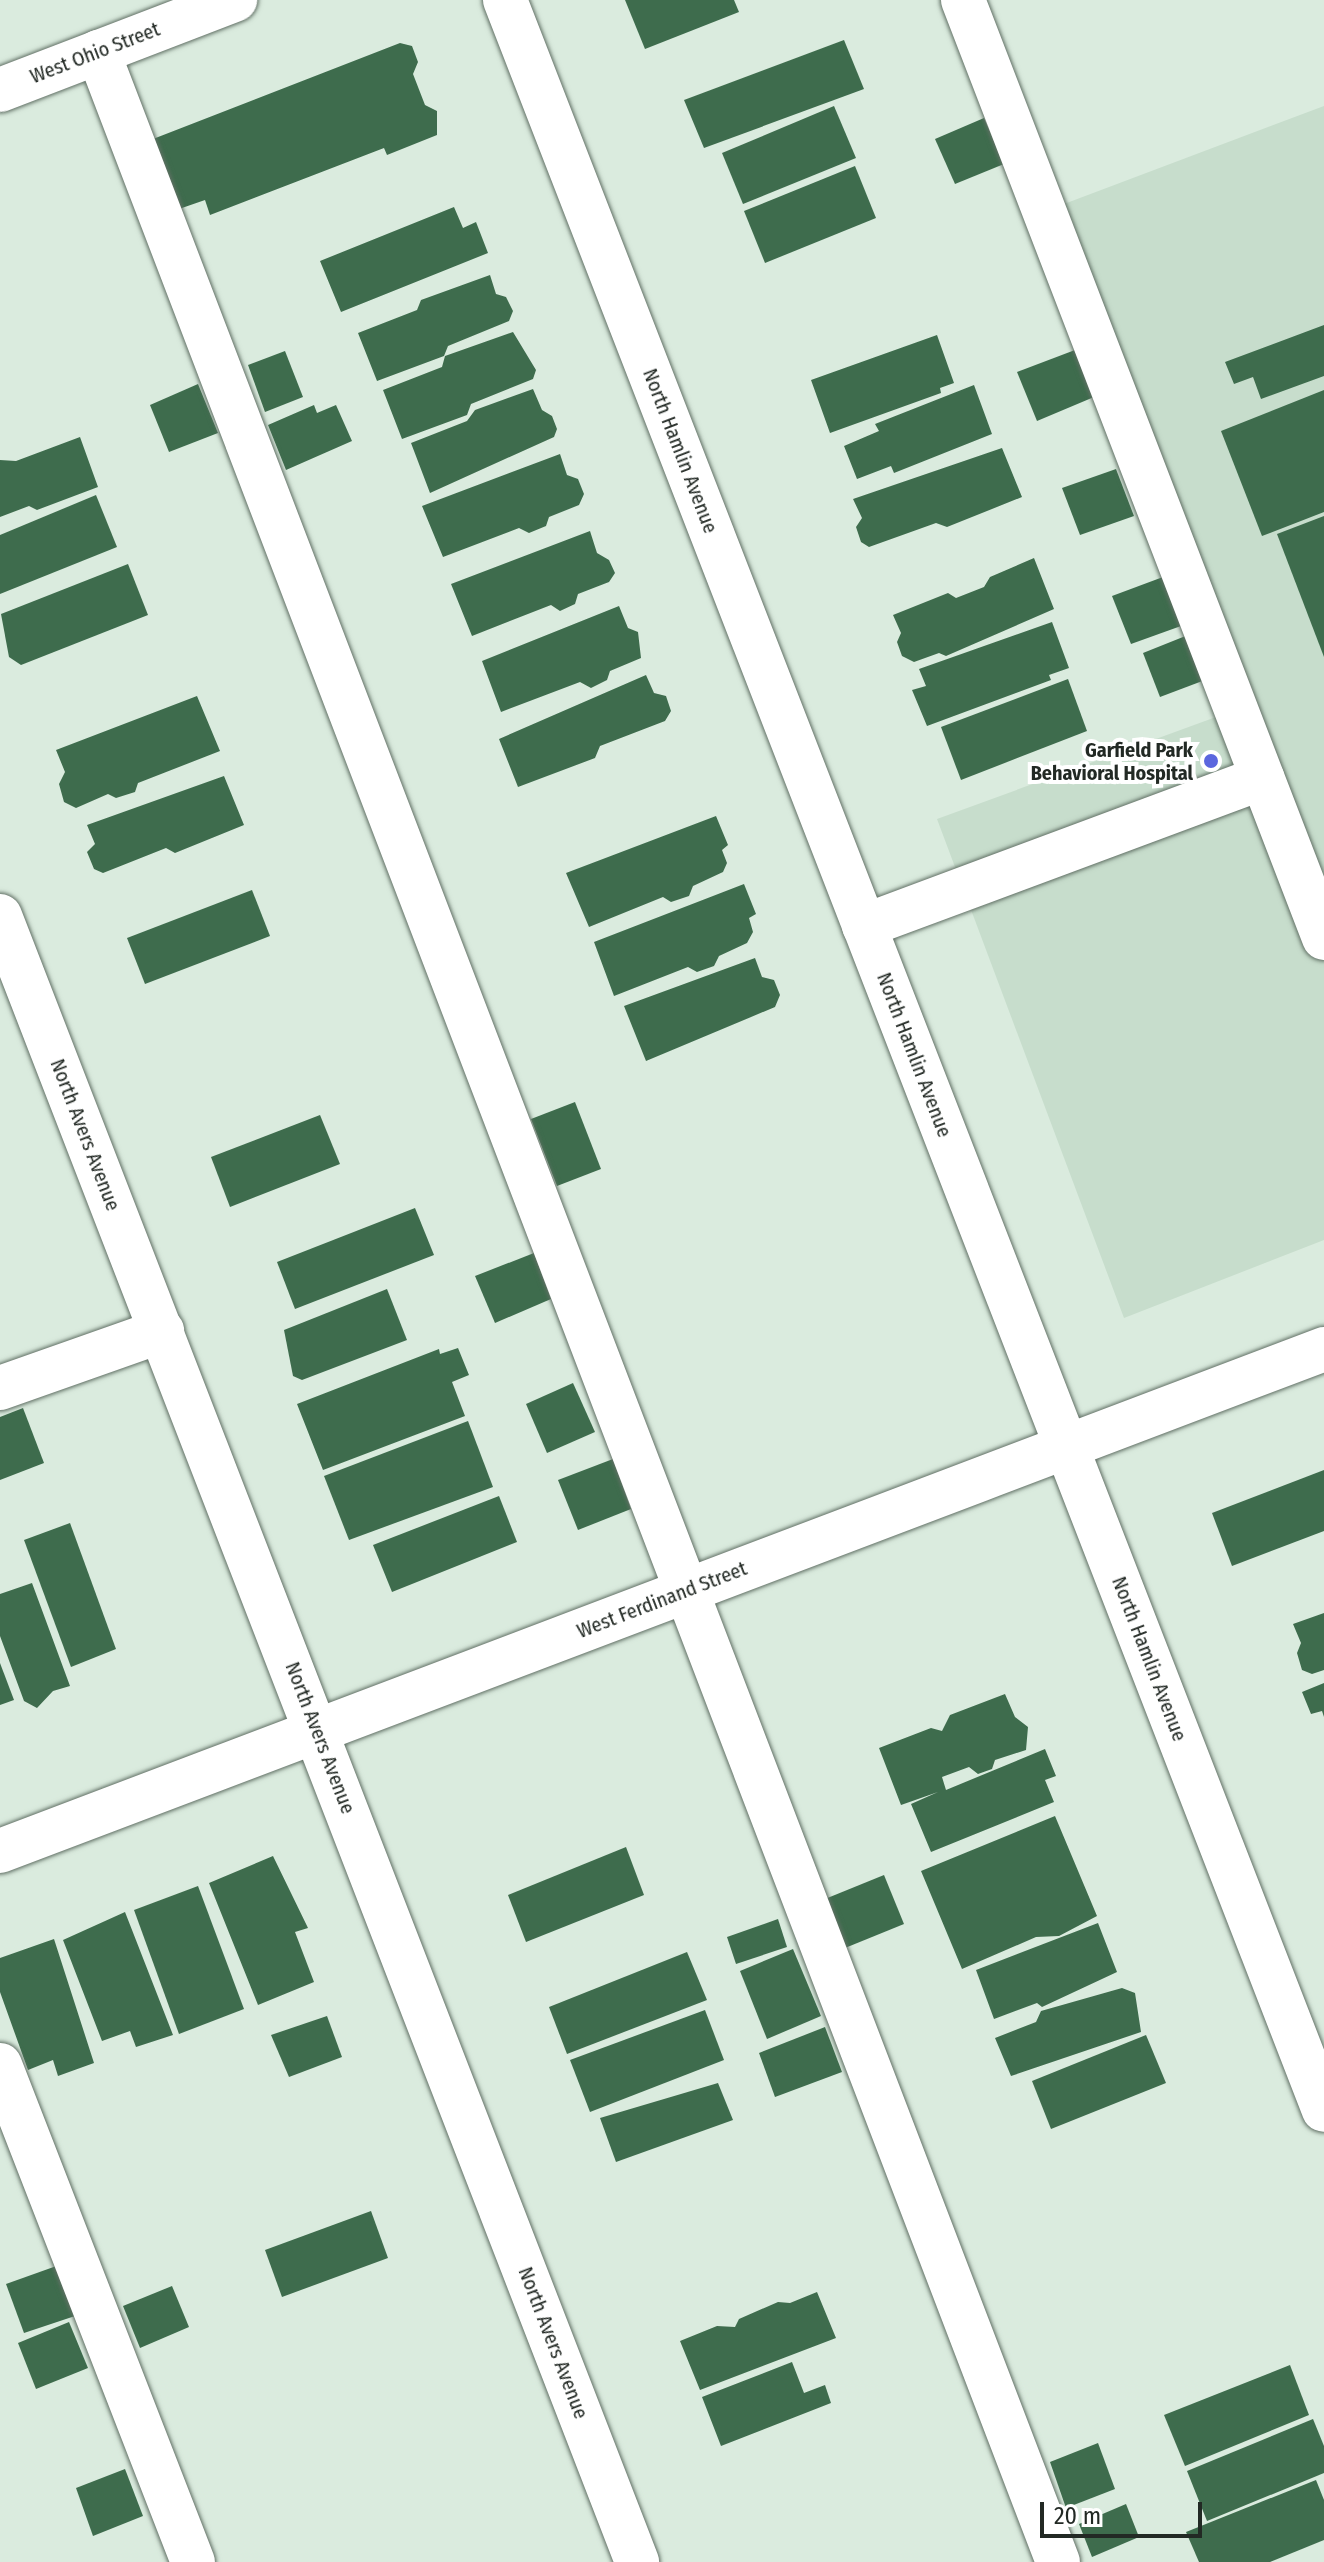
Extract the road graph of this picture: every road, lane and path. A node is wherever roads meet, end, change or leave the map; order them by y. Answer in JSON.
{"nodes":[{"id":1,"x":235,"y":0,"type":"edge"},
{"id":2,"x":505,"y":0,"type":"edge"},
{"id":3,"x":963,"y":0,"type":"edge"},
{"id":4,"x":98,"y":52,"type":"junction"},
{"id":5,"x":0,"y":90,"type":"edge"},
{"id":6,"x":1262,"y":778,"type":"junction"},
{"id":7,"x":0,"y":916,"type":"edge"},
{"id":8,"x":864,"y":926,"type":"junction"},
{"id":9,"x":1324,"y":938,"type":"edge"},
{"id":10,"x":162,"y":1331,"type":"junction"},
{"id":11,"x":1324,"y":1349,"type":"edge"},
{"id":12,"x":0,"y":1388,"type":"edge"},
{"id":13,"x":1066,"y":1447,"type":"junction"},
{"id":14,"x":683,"y":1592,"type":"junction"},
{"id":15,"x":318,"y":1730,"type":"junction"},
{"id":16,"x":0,"y":1851,"type":"edge"},
{"id":17,"x":0,"y":2065,"type":"edge"},
{"id":18,"x":1324,"y":2110,"type":"edge"},
{"id":19,"x":193,"y":2562,"type":"edge"},
{"id":20,"x":637,"y":2562,"type":"edge"},
{"id":21,"x":1058,"y":2562,"type":"edge"}],
"edges":[{"from":1,"to":4,"type":"street","name":"West Ohio Street"},
{"from":2,"to":8,"type":"street","name":"North Hamlin Avenue"},
{"from":3,"to":6,"type":"street"},
{"from":4,"to":5,"type":"street","name":"West Ohio Street"},
{"from":4,"to":14,"type":"street"},
{"from":6,"to":8,"type":"street"},
{"from":6,"to":9,"type":"street"},
{"from":7,"to":10,"type":"street","name":"North Avers Avenue"},
{"from":8,"to":13,"type":"street","name":"North Hamlin Avenue"},
{"from":10,"to":12,"type":"street"},
{"from":10,"to":15,"type":"street","name":"North Avers Avenue"},
{"from":11,"to":13,"type":"street","name":"West Ferdinand Street"},
{"from":13,"to":14,"type":"street","name":"West Ferdinand Street"},
{"from":13,"to":18,"type":"street","name":"North Hamlin Avenue"},
{"from":14,"to":15,"type":"street","name":"West Ferdinand Street"},
{"from":14,"to":21,"type":"street"},
{"from":15,"to":16,"type":"street","name":"West Ferdinand Street"},
{"from":15,"to":20,"type":"street","name":"North Avers Avenue"},
{"from":17,"to":19,"type":"street"}]}
